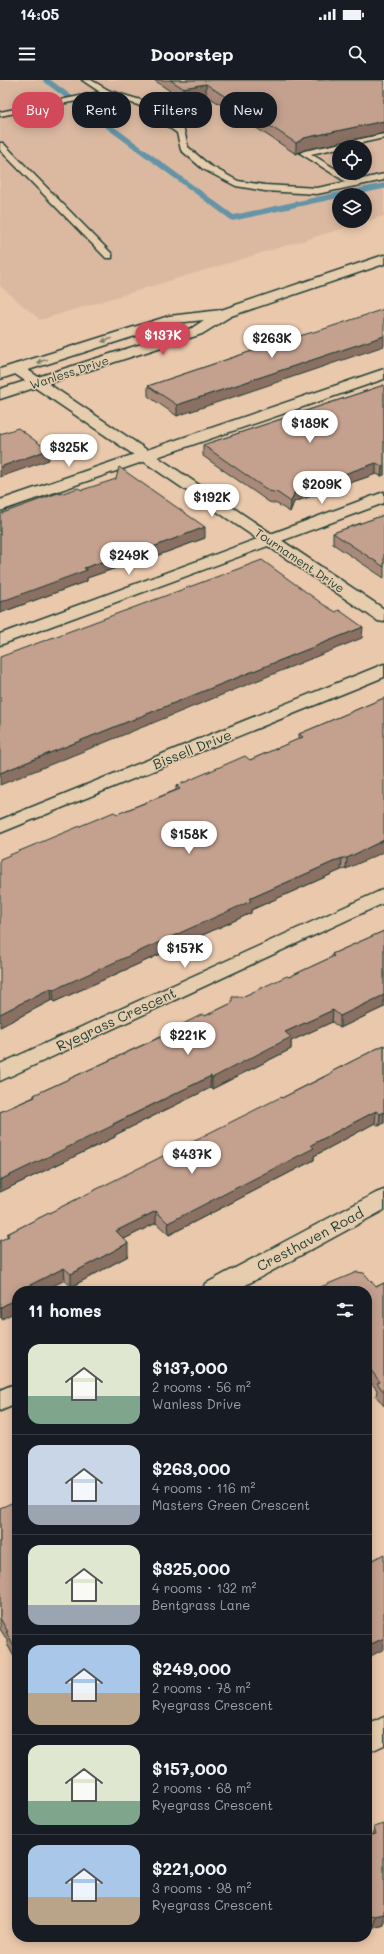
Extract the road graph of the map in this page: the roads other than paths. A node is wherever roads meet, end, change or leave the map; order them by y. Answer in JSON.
{"nodes":[{"id":1,"x":86,"y":80,"type":"edge"},
{"id":2,"x":105,"y":92,"type":"edge"},
{"id":3,"x":72,"y":100,"type":"edge"},
{"id":4,"x":131,"y":100,"type":"edge"},
{"id":5,"x":0,"y":114,"type":"edge"},
{"id":6,"x":384,"y":136,"type":"edge"},
{"id":7,"x":0,"y":145,"type":"edge"},
{"id":8,"x":384,"y":177,"type":"edge"},
{"id":9,"x":354,"y":184,"type":"junction"},
{"id":10,"x":109,"y":256,"type":"dead end"},
{"id":11,"x":384,"y":259,"type":"edge"},
{"id":12,"x":226,"y":313,"type":"junction"},
{"id":13,"x":17,"y":369,"type":"junction"},
{"id":14,"x":0,"y":374,"type":"edge"},
{"id":15,"x":384,"y":374,"type":"edge"},
{"id":16,"x":38,"y":382,"type":"junction"},
{"id":17,"x":0,"y":394,"type":"edge"},
{"id":18,"x":148,"y":456,"type":"junction"},
{"id":19,"x":384,"y":497,"type":"edge"},
{"id":20,"x":0,"y":506,"type":"edge"},
{"id":21,"x":269,"y":539,"type":"junction"},
{"id":22,"x":384,"y":617,"type":"edge"},
{"id":23,"x":0,"y":640,"type":"edge"},
{"id":24,"x":384,"y":670,"type":"edge"},
{"id":25,"x":0,"y":827,"type":"edge"},
{"id":26,"x":384,"y":895,"type":"edge"},
{"id":27,"x":0,"y":1073,"type":"edge"},
{"id":28,"x":384,"y":1199,"type":"edge"},
{"id":29,"x":223,"y":1286,"type":"edge"},
{"id":30,"x":12,"y":1395,"type":"edge"},
{"id":31,"x":0,"y":1401,"type":"edge"},
{"id":32,"x":384,"y":1730,"type":"edge"},
{"id":33,"x":372,"y":1737,"type":"edge"}],
"edges":[{"from":1,"to":2,"type":"lane"},
{"from":3,"to":5,"type":"lane"},
{"from":4,"to":9,"type":"lane"},
{"from":6,"to":9,"type":"lane"},
{"from":7,"to":10,"type":"lane"},
{"from":8,"to":9,"type":"lane"},
{"from":11,"to":12,"type":"street","name":"Wanless Drive"},
{"from":12,"to":13,"type":"street","name":"Wanless Drive","one_way":true},
{"from":12,"to":16,"type":"street","name":"Wanless Drive"},
{"from":13,"to":14,"type":"street","name":"Wanless Drive"},
{"from":13,"to":16,"type":"street","name":"Tournament Drive"},
{"from":15,"to":18,"type":"street"},
{"from":16,"to":17,"type":"street","name":"Wanless Drive"},
{"from":16,"to":18,"type":"street","name":"Tournament Drive"},
{"from":18,"to":20,"type":"street"},
{"from":18,"to":21,"type":"street","name":"Tournament Drive"},
{"from":19,"to":21,"type":"street"},
{"from":21,"to":22,"type":"street","name":"Tournament Drive"},
{"from":21,"to":23,"type":"street"},
{"from":24,"to":25,"type":"street","name":"Bissell Drive"},
{"from":26,"to":27,"type":"street","name":"Ryegrass Crescent"},
{"from":28,"to":29,"type":"street","name":"Cresthaven Road"},
{"from":30,"to":31,"type":"street"},
{"from":32,"to":33,"type":"street"}]}
